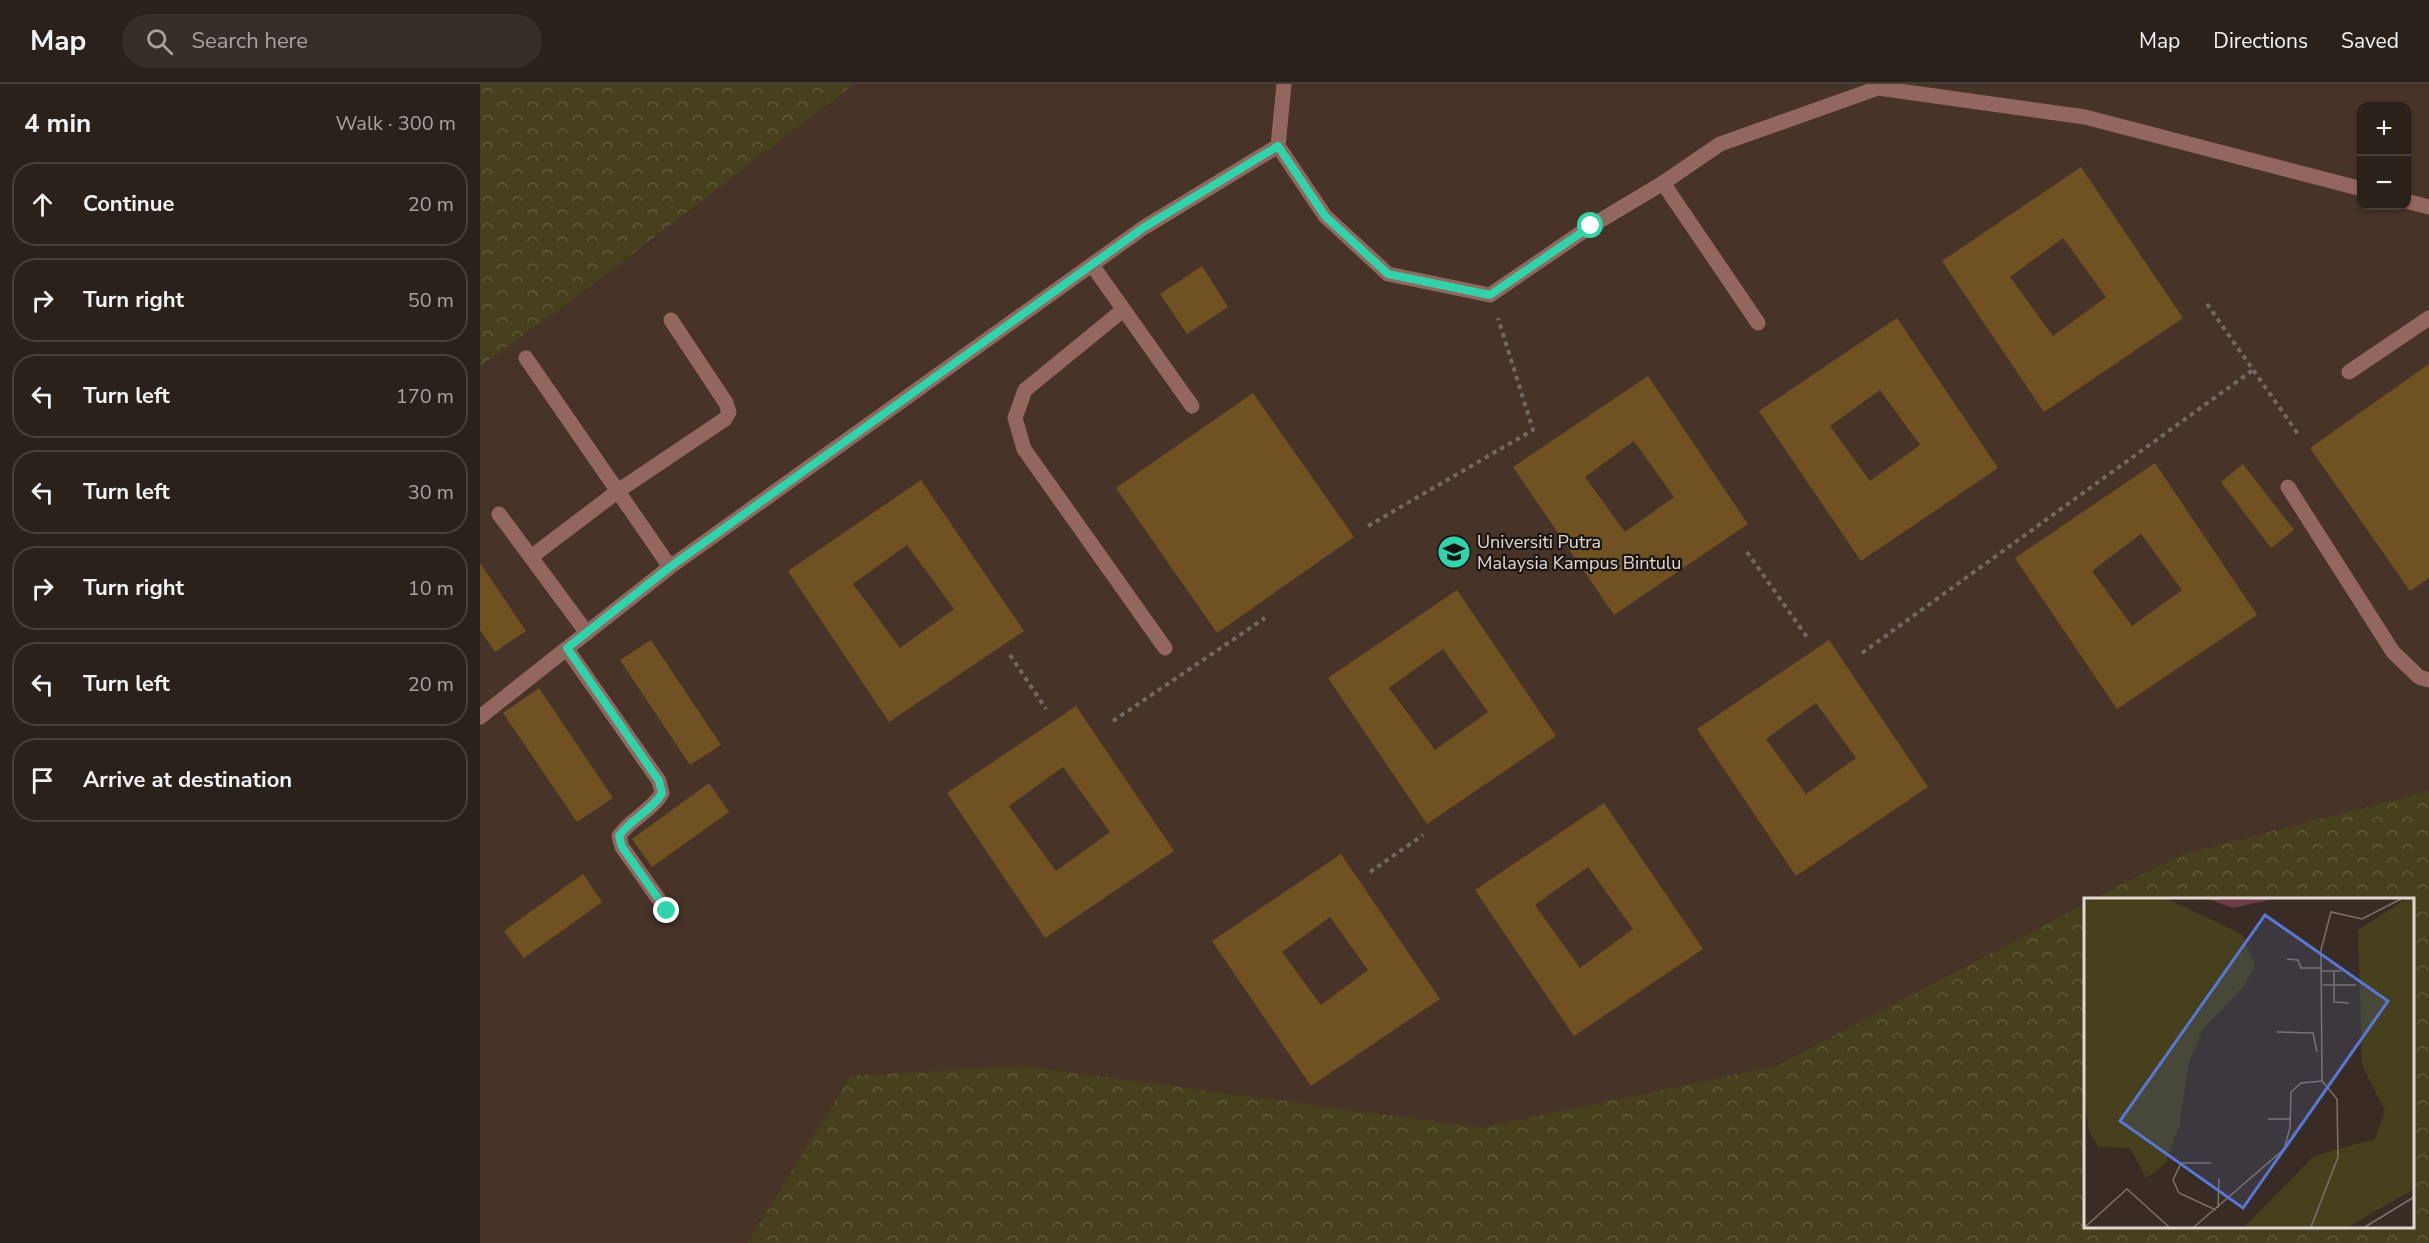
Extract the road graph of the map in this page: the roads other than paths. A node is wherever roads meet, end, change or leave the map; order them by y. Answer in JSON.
{"nodes":[{"id":1,"x":1284,"y":84,"type":"edge"},
{"id":2,"x":1278,"y":146,"type":"junction"},
{"id":3,"x":1663,"y":183,"type":"junction"},
{"id":4,"x":2357,"y":188,"type":"edge"},
{"id":5,"x":2411,"y":202,"type":"edge"},
{"id":6,"x":2429,"y":207,"type":"edge"},
{"id":7,"x":1092,"y":265,"type":"junction"},
{"id":8,"x":1123,"y":310,"type":"junction"},
{"id":9,"x":2429,"y":318,"type":"edge"},
{"id":10,"x":671,"y":320,"type":"dead end"},
{"id":11,"x":1758,"y":323,"type":"dead end"},
{"id":12,"x":526,"y":358,"type":"dead end"},
{"id":13,"x":2349,"y":372,"type":"dead end"},
{"id":14,"x":1192,"y":406,"type":"dead end"},
{"id":15,"x":2288,"y":487,"type":"dead end"},
{"id":16,"x":618,"y":491,"type":"junction"},
{"id":17,"x":499,"y":514,"type":"dead end"},
{"id":18,"x":531,"y":557,"type":"junction"},
{"id":19,"x":670,"y":567,"type":"junction"},
{"id":20,"x":586,"y":633,"type":"junction"},
{"id":21,"x":567,"y":648,"type":"junction"},
{"id":22,"x":1165,"y":648,"type":"dead end"},
{"id":23,"x":2429,"y":680,"type":"edge"},
{"id":24,"x":480,"y":717,"type":"edge"},
{"id":25,"x":667,"y":911,"type":"dead end"}],
"edges":[{"from":1,"to":2,"type":"street"},
{"from":2,"to":3,"type":"street"},
{"from":2,"to":7,"type":"street"},
{"from":3,"to":4,"type":"street"},
{"from":3,"to":11,"type":"street"},
{"from":5,"to":6,"type":"street"},
{"from":7,"to":8,"type":"street"},
{"from":7,"to":19,"type":"street"},
{"from":8,"to":14,"type":"street"},
{"from":8,"to":22,"type":"street"},
{"from":9,"to":13,"type":"street"},
{"from":10,"to":16,"type":"street"},
{"from":12,"to":16,"type":"street"},
{"from":15,"to":23,"type":"street"},
{"from":16,"to":18,"type":"street"},
{"from":16,"to":19,"type":"street"},
{"from":17,"to":18,"type":"street"},
{"from":18,"to":20,"type":"street"},
{"from":19,"to":20,"type":"street"},
{"from":20,"to":21,"type":"street"},
{"from":21,"to":24,"type":"street"},
{"from":21,"to":25,"type":"street"}]}
